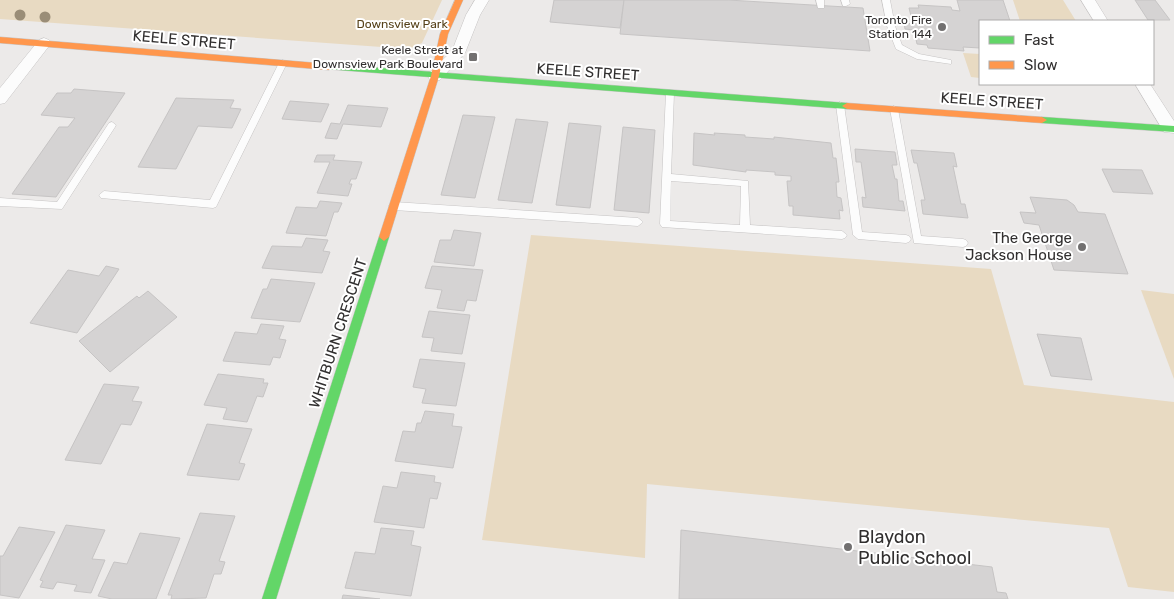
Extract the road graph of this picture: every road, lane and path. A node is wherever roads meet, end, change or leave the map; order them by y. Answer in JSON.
{"nodes":[{"id":1,"x":459,"y":0,"type":"edge"},
{"id":2,"x":482,"y":0,"type":"edge"},
{"id":3,"x":886,"y":0,"type":"edge"},
{"id":4,"x":1088,"y":0,"type":"edge"},
{"id":5,"x":1101,"y":20,"type":"edge"},
{"id":6,"x":0,"y":40,"type":"edge"},
{"id":7,"x":44,"y":43,"type":"junction"},
{"id":8,"x":948,"y":62,"type":"dead end"},
{"id":9,"x":283,"y":63,"type":"junction"},
{"id":10,"x":435,"y":76,"type":"junction"},
{"id":11,"x":1143,"y":85,"type":"edge"},
{"id":12,"x":670,"y":93,"type":"junction"},
{"id":13,"x":0,"y":99,"type":"edge"},
{"id":14,"x":840,"y":105,"type":"junction"},
{"id":15,"x":894,"y":109,"type":"junction"},
{"id":16,"x":112,"y":125,"type":"dead end"},
{"id":17,"x":1172,"y":129,"type":"edge"},
{"id":18,"x":667,"y":178,"type":"junction"},
{"id":19,"x":104,"y":195,"type":"dead end"},
{"id":20,"x":0,"y":202,"type":"edge"},
{"id":21,"x":394,"y":206,"type":"junction"},
{"id":22,"x":638,"y":222,"type":"dead end"},
{"id":23,"x":746,"y":228,"type":"junction"},
{"id":24,"x":842,"y":235,"type":"dead end"},
{"id":25,"x":906,"y":239,"type":"dead end"},
{"id":26,"x":963,"y":243,"type":"dead end"},
{"id":27,"x":269,"y":599,"type":"edge"}],
"edges":[{"from":1,"to":10,"type":"main road","name":"WHITBURN CRESCENT"},
{"from":2,"to":10,"type":"street"},
{"from":3,"to":8,"type":"lane"},
{"from":4,"to":5,"type":"street"},
{"from":6,"to":7,"type":"main road","name":"KEELE STREET"},
{"from":7,"to":9,"type":"main road","name":"KEELE STREET"},
{"from":7,"to":13,"type":"street"},
{"from":9,"to":10,"type":"main road","name":"KEELE STREET"},
{"from":9,"to":19,"type":"lane"},
{"from":10,"to":12,"type":"main road","name":"KEELE STREET"},
{"from":10,"to":21,"type":"main road","name":"WHITBURN CRESCENT"},
{"from":11,"to":17,"type":"street"},
{"from":12,"to":14,"type":"main road","name":"KEELE STREET"},
{"from":12,"to":18,"type":"lane"},
{"from":14,"to":15,"type":"main road","name":"KEELE STREET"},
{"from":14,"to":25,"type":"lane"},
{"from":15,"to":17,"type":"main road","name":"KEELE STREET"},
{"from":15,"to":26,"type":"lane"},
{"from":16,"to":20,"type":"lane"},
{"from":18,"to":23,"type":"lane"},
{"from":18,"to":23,"type":"lane"},
{"from":21,"to":22,"type":"lane"},
{"from":21,"to":27,"type":"main road","name":"WHITBURN CRESCENT"},
{"from":23,"to":24,"type":"lane"}]}
